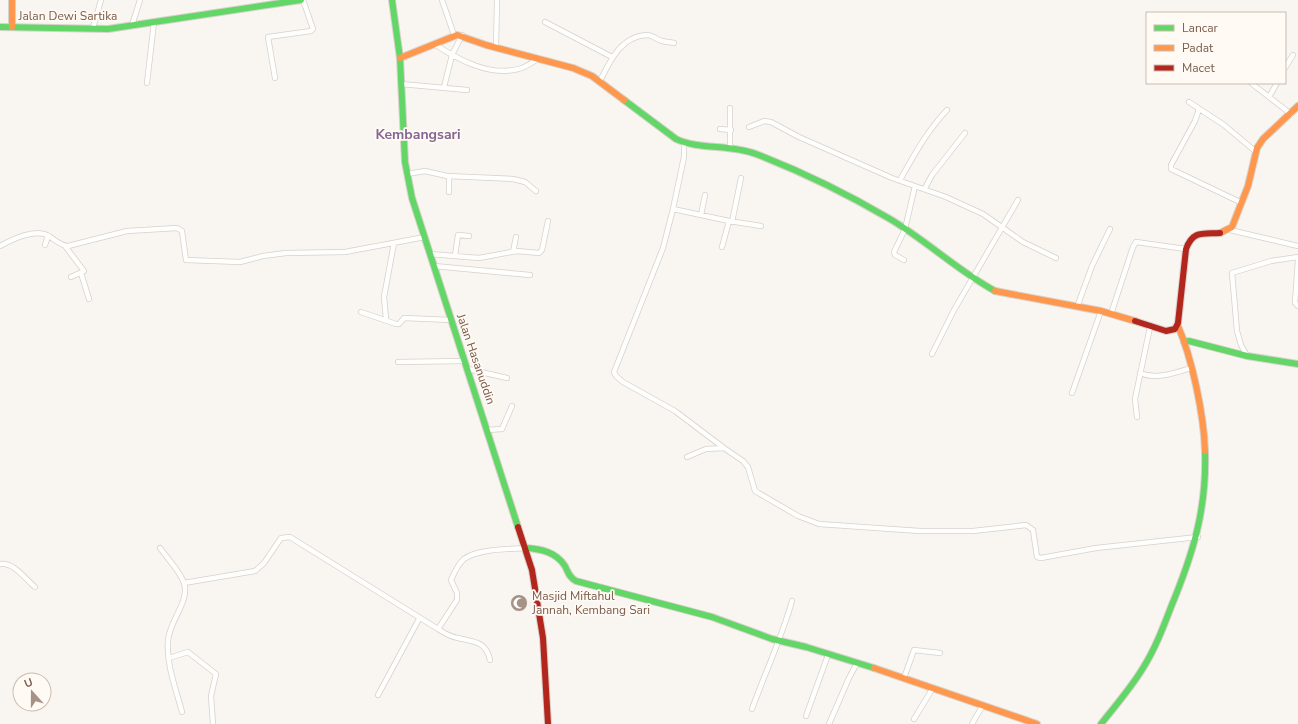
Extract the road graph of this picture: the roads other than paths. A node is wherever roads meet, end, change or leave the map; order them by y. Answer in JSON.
{"nodes":[{"id":1,"x":12,"y":0,"type":"edge"},
{"id":2,"x":101,"y":0,"type":"edge"},
{"id":3,"x":140,"y":0,"type":"edge"},
{"id":4,"x":302,"y":0,"type":"edge"},
{"id":5,"x":392,"y":0,"type":"edge"},
{"id":6,"x":442,"y":0,"type":"edge"},
{"id":7,"x":497,"y":0,"type":"edge"},
{"id":8,"x":260,"y":3,"type":"edge"},
{"id":9,"x":154,"y":22,"type":"junction"},
{"id":10,"x":545,"y":22,"type":"dead end"},
{"id":11,"x":132,"y":25,"type":"junction"},
{"id":12,"x":0,"y":27,"type":"edge"},
{"id":13,"x":12,"y":27,"type":"junction"},
{"id":14,"x":93,"y":28,"type":"junction"},
{"id":15,"x":454,"y":35,"type":"junction"},
{"id":16,"x":462,"y":35,"type":"junction"},
{"id":17,"x":674,"y":43,"type":"dead end"},
{"id":18,"x":434,"y":44,"type":"junction"},
{"id":19,"x":496,"y":48,"type":"junction"},
{"id":20,"x":452,"y":55,"type":"junction"},
{"id":21,"x":1293,"y":55,"type":"dead end"},
{"id":22,"x":612,"y":57,"type":"junction"},
{"id":23,"x":400,"y":58,"type":"junction"},
{"id":24,"x":538,"y":59,"type":"junction"},
{"id":25,"x":1286,"y":66,"type":"edge"},
{"id":26,"x":276,"y":78,"type":"dead end"},
{"id":27,"x":600,"y":81,"type":"junction"},
{"id":28,"x":147,"y":83,"type":"dead end"},
{"id":29,"x":401,"y":84,"type":"junction"},
{"id":30,"x":1252,"y":84,"type":"edge"},
{"id":31,"x":1275,"y":84,"type":"edge"},
{"id":32,"x":444,"y":87,"type":"junction"},
{"id":33,"x":467,"y":90,"type":"dead end"},
{"id":34,"x":1269,"y":96,"type":"junction"},
{"id":35,"x":1189,"y":102,"type":"dead end"},
{"id":36,"x":1298,"y":106,"type":"edge"},
{"id":37,"x":730,"y":108,"type":"dead end"},
{"id":38,"x":1199,"y":109,"type":"junction"},
{"id":39,"x":947,"y":110,"type":"dead end"},
{"id":40,"x":1291,"y":114,"type":"junction"},
{"id":41,"x":749,"y":127,"type":"dead end"},
{"id":42,"x":720,"y":129,"type":"dead end"},
{"id":43,"x":731,"y":130,"type":"junction"},
{"id":44,"x":965,"y":133,"type":"dead end"},
{"id":45,"x":684,"y":143,"type":"junction"},
{"id":46,"x":730,"y":147,"type":"junction"},
{"id":47,"x":1255,"y":151,"type":"junction"},
{"id":48,"x":407,"y":174,"type":"junction"},
{"id":49,"x":449,"y":176,"type":"junction"},
{"id":50,"x":741,"y":178,"type":"dead end"},
{"id":51,"x":900,"y":180,"type":"junction"},
{"id":52,"x":915,"y":186,"type":"junction"},
{"id":53,"x":925,"y":188,"type":"junction"},
{"id":54,"x":536,"y":190,"type":"dead end"},
{"id":55,"x":449,"y":192,"type":"dead end"},
{"id":56,"x":705,"y":195,"type":"dead end"},
{"id":57,"x":1018,"y":200,"type":"dead end"},
{"id":58,"x":1242,"y":203,"type":"junction"},
{"id":59,"x":673,"y":209,"type":"junction"},
{"id":60,"x":701,"y":215,"type":"junction"},
{"id":61,"x":548,"y":221,"type":"dead end"},
{"id":62,"x":730,"y":222,"type":"junction"},
{"id":63,"x":761,"y":226,"type":"dead end"},
{"id":64,"x":1001,"y":227,"type":"junction"},
{"id":65,"x":1110,"y":228,"type":"dead end"},
{"id":66,"x":905,"y":229,"type":"junction"},
{"id":67,"x":1230,"y":230,"type":"junction"},
{"id":68,"x":48,"y":236,"type":"junction"},
{"id":69,"x":469,"y":236,"type":"dead end"},
{"id":70,"x":425,"y":237,"type":"junction"},
{"id":71,"x":516,"y":237,"type":"dead end"},
{"id":72,"x":394,"y":243,"type":"junction"},
{"id":73,"x":45,"y":245,"type":"dead end"},
{"id":74,"x":0,"y":246,"type":"edge"},
{"id":75,"x":65,"y":246,"type":"junction"},
{"id":76,"x":1298,"y":246,"type":"edge"},
{"id":77,"x":722,"y":247,"type":"dead end"},
{"id":78,"x":1186,"y":249,"type":"junction"},
{"id":79,"x":513,"y":252,"type":"junction"},
{"id":80,"x":430,"y":254,"type":"junction"},
{"id":81,"x":455,"y":256,"type":"junction"},
{"id":82,"x":1298,"y":257,"type":"edge"},
{"id":83,"x":1056,"y":258,"type":"dead end"},
{"id":84,"x":904,"y":260,"type":"dead end"},
{"id":85,"x":1298,"y":260,"type":"edge"},
{"id":86,"x":434,"y":266,"type":"junction"},
{"id":87,"x":81,"y":273,"type":"junction"},
{"id":88,"x":530,"y":275,"type":"dead end"},
{"id":89,"x":71,"y":277,"type":"dead end"},
{"id":90,"x":972,"y":278,"type":"junction"},
{"id":91,"x":89,"y":299,"type":"dead end"},
{"id":92,"x":1298,"y":306,"type":"edge"},
{"id":93,"x":1077,"y":307,"type":"junction"},
{"id":94,"x":1101,"y":311,"type":"junction"},
{"id":95,"x":361,"y":312,"type":"dead end"},
{"id":96,"x":1111,"y":314,"type":"junction"},
{"id":97,"x":386,"y":319,"type":"junction"},
{"id":98,"x":451,"y":320,"type":"junction"},
{"id":99,"x":1178,"y":326,"type":"junction"},
{"id":100,"x":1150,"y":327,"type":"junction"},
{"id":101,"x":1184,"y":342,"type":"junction"},
{"id":102,"x":932,"y":354,"type":"dead end"},
{"id":103,"x":1247,"y":356,"type":"junction"},
{"id":104,"x":465,"y":361,"type":"junction"},
{"id":105,"x":398,"y":362,"type":"dead end"},
{"id":106,"x":1298,"y":364,"type":"edge"},
{"id":107,"x":1191,"y":368,"type":"junction"},
{"id":108,"x":468,"y":369,"type":"junction"},
{"id":109,"x":1140,"y":373,"type":"junction"},
{"id":110,"x":507,"y":378,"type":"dead end"},
{"id":111,"x":1072,"y":393,"type":"dead end"},
{"id":112,"x":512,"y":406,"type":"dead end"},
{"id":113,"x":1137,"y":417,"type":"dead end"},
{"id":114,"x":489,"y":433,"type":"junction"},
{"id":115,"x":724,"y":448,"type":"junction"},
{"id":116,"x":686,"y":457,"type":"dead end"},
{"id":117,"x":1198,"y":537,"type":"junction"},
{"id":118,"x":160,"y":548,"type":"dead end"},
{"id":119,"x":526,"y":548,"type":"junction"},
{"id":120,"x":0,"y":564,"type":"edge"},
{"id":121,"x":184,"y":583,"type":"junction"},
{"id":122,"x":35,"y":587,"type":"dead end"},
{"id":123,"x":792,"y":601,"type":"dead end"},
{"id":124,"x":419,"y":619,"type":"junction"},
{"id":125,"x":438,"y":629,"type":"junction"},
{"id":126,"x":778,"y":641,"type":"junction"},
{"id":127,"x":940,"y":653,"type":"dead end"},
{"id":128,"x":828,"y":655,"type":"junction"},
{"id":129,"x":169,"y":658,"type":"junction"},
{"id":130,"x":490,"y":660,"type":"dead end"},
{"id":131,"x":857,"y":663,"type":"junction"},
{"id":132,"x":904,"y":678,"type":"junction"},
{"id":133,"x":933,"y":688,"type":"junction"},
{"id":134,"x":378,"y":695,"type":"dead end"},
{"id":135,"x":983,"y":705,"type":"junction"},
{"id":136,"x":752,"y":709,"type":"dead end"},
{"id":137,"x":182,"y":712,"type":"dead end"},
{"id":138,"x":806,"y":716,"type":"dead end"},
{"id":139,"x":914,"y":719,"type":"dead end"},
{"id":140,"x":213,"y":724,"type":"edge"},
{"id":141,"x":548,"y":724,"type":"edge"},
{"id":142,"x":829,"y":724,"type":"edge"},
{"id":143,"x":972,"y":724,"type":"edge"},
{"id":144,"x":1038,"y":724,"type":"edge"},
{"id":145,"x":1101,"y":724,"type":"edge"}],
"edges":[{"from":1,"to":13,"type":"street"},
{"from":2,"to":14,"type":"street"},
{"from":3,"to":11,"type":"street"},
{"from":4,"to":8,"type":"street","name":"Jalan Dewi Sartika"},
{"from":4,"to":26,"type":"street"},
{"from":5,"to":23,"type":"street","name":"Jalan Hasanuddin"},
{"from":6,"to":15,"type":"street"},
{"from":7,"to":19,"type":"street"},
{"from":8,"to":9,"type":"street","name":"Jalan Dewi Sartika"},
{"from":9,"to":11,"type":"street","name":"Jalan Dewi Sartika"},
{"from":9,"to":28,"type":"street"},
{"from":10,"to":22,"type":"street"},
{"from":11,"to":14,"type":"street","name":"Jalan Dewi Sartika"},
{"from":12,"to":13,"type":"street","name":"Jalan Dewi Sartika"},
{"from":13,"to":14,"type":"street","name":"Jalan Dewi Sartika"},
{"from":15,"to":16,"type":"street"},
{"from":15,"to":18,"type":"street"},
{"from":16,"to":19,"type":"street"},
{"from":16,"to":20,"type":"street"},
{"from":17,"to":22,"type":"street"},
{"from":18,"to":20,"type":"street"},
{"from":18,"to":23,"type":"street"},
{"from":19,"to":24,"type":"street"},
{"from":20,"to":24,"type":"street"},
{"from":20,"to":32,"type":"street"},
{"from":21,"to":25,"type":"street"},
{"from":22,"to":27,"type":"street"},
{"from":23,"to":29,"type":"street","name":"Jalan Hasanuddin"},
{"from":24,"to":27,"type":"street"},
{"from":27,"to":45,"type":"street"},
{"from":29,"to":32,"type":"street"},
{"from":29,"to":48,"type":"street","name":"Jalan Hasanuddin"},
{"from":30,"to":34,"type":"street"},
{"from":31,"to":34,"type":"street"},
{"from":32,"to":33,"type":"street"},
{"from":34,"to":40,"type":"street"},
{"from":35,"to":38,"type":"street"},
{"from":36,"to":40,"type":"street"},
{"from":37,"to":43,"type":"street"},
{"from":38,"to":47,"type":"street"},
{"from":38,"to":58,"type":"street"},
{"from":39,"to":51,"type":"street"},
{"from":40,"to":47,"type":"street"},
{"from":41,"to":51,"type":"street"},
{"from":42,"to":43,"type":"street"},
{"from":43,"to":46,"type":"street"},
{"from":44,"to":53,"type":"street"},
{"from":45,"to":46,"type":"street"},
{"from":45,"to":59,"type":"street"},
{"from":46,"to":66,"type":"street"},
{"from":47,"to":58,"type":"street"},
{"from":48,"to":49,"type":"street"},
{"from":48,"to":70,"type":"street","name":"Jalan Hasanuddin"},
{"from":49,"to":54,"type":"street"},
{"from":49,"to":55,"type":"street"},
{"from":50,"to":62,"type":"street"},
{"from":51,"to":52,"type":"street"},
{"from":52,"to":53,"type":"street"},
{"from":52,"to":66,"type":"street"},
{"from":53,"to":64,"type":"street"},
{"from":56,"to":60,"type":"street"},
{"from":57,"to":64,"type":"street"},
{"from":58,"to":67,"type":"street"},
{"from":59,"to":60,"type":"street"},
{"from":59,"to":115,"type":"street"},
{"from":60,"to":62,"type":"street"},
{"from":61,"to":79,"type":"street"},
{"from":62,"to":63,"type":"street"},
{"from":62,"to":77,"type":"street"},
{"from":64,"to":83,"type":"street"},
{"from":64,"to":90,"type":"street"},
{"from":65,"to":93,"type":"street"},
{"from":66,"to":84,"type":"street"},
{"from":66,"to":90,"type":"street"},
{"from":67,"to":76,"type":"street"},
{"from":67,"to":78,"type":"street"},
{"from":68,"to":73,"type":"street"},
{"from":68,"to":74,"type":"street"},
{"from":68,"to":75,"type":"street"},
{"from":69,"to":81,"type":"street"},
{"from":70,"to":72,"type":"street"},
{"from":70,"to":80,"type":"street","name":"Jalan Hasanuddin"},
{"from":71,"to":79,"type":"street"},
{"from":72,"to":75,"type":"street"},
{"from":72,"to":97,"type":"street"},
{"from":75,"to":87,"type":"street"},
{"from":78,"to":96,"type":"street"},
{"from":78,"to":99,"type":"street"},
{"from":79,"to":81,"type":"street"},
{"from":80,"to":81,"type":"street"},
{"from":80,"to":86,"type":"street","name":"Jalan Hasanuddin"},
{"from":82,"to":103,"type":"street"},
{"from":85,"to":92,"type":"street"},
{"from":86,"to":88,"type":"street"},
{"from":86,"to":98,"type":"street","name":"Jalan Hasanuddin"},
{"from":87,"to":89,"type":"street"},
{"from":87,"to":91,"type":"street"},
{"from":90,"to":93,"type":"street"},
{"from":90,"to":102,"type":"street"},
{"from":93,"to":94,"type":"street"},
{"from":94,"to":96,"type":"street"},
{"from":94,"to":111,"type":"street"},
{"from":95,"to":97,"type":"street"},
{"from":96,"to":100,"type":"street"},
{"from":97,"to":98,"type":"street"},
{"from":98,"to":104,"type":"street","name":"Jalan Hasanuddin"},
{"from":99,"to":100,"type":"street"},
{"from":99,"to":101,"type":"street"},
{"from":100,"to":109,"type":"street"},
{"from":101,"to":103,"type":"street"},
{"from":101,"to":107,"type":"street"},
{"from":103,"to":106,"type":"street"},
{"from":104,"to":105,"type":"street"},
{"from":104,"to":108,"type":"street","name":"Jalan Hasanuddin"},
{"from":107,"to":109,"type":"street"},
{"from":107,"to":117,"type":"street"},
{"from":108,"to":110,"type":"street"},
{"from":108,"to":114,"type":"street","name":"Jalan Hasanuddin"},
{"from":109,"to":113,"type":"street"},
{"from":112,"to":114,"type":"street"},
{"from":114,"to":119,"type":"street","name":"Jalan Hasanuddin"},
{"from":115,"to":116,"type":"street"},
{"from":115,"to":117,"type":"street"},
{"from":117,"to":145,"type":"street"},
{"from":118,"to":121,"type":"street"},
{"from":119,"to":125,"type":"street"},
{"from":119,"to":126,"type":"street"},
{"from":119,"to":141,"type":"street","name":"Jalan Hasanuddin"},
{"from":120,"to":122,"type":"street"},
{"from":121,"to":124,"type":"street"},
{"from":121,"to":129,"type":"street"},
{"from":123,"to":126,"type":"street"},
{"from":124,"to":125,"type":"street"},
{"from":124,"to":134,"type":"street"},
{"from":125,"to":130,"type":"street"},
{"from":126,"to":128,"type":"street"},
{"from":126,"to":136,"type":"street"},
{"from":127,"to":132,"type":"street"},
{"from":128,"to":131,"type":"street"},
{"from":128,"to":138,"type":"street"},
{"from":129,"to":137,"type":"street"},
{"from":129,"to":140,"type":"street"},
{"from":131,"to":132,"type":"street"},
{"from":131,"to":142,"type":"street"},
{"from":132,"to":133,"type":"street"},
{"from":133,"to":135,"type":"street"},
{"from":133,"to":139,"type":"street"},
{"from":135,"to":143,"type":"street"},
{"from":135,"to":144,"type":"street"}]}
